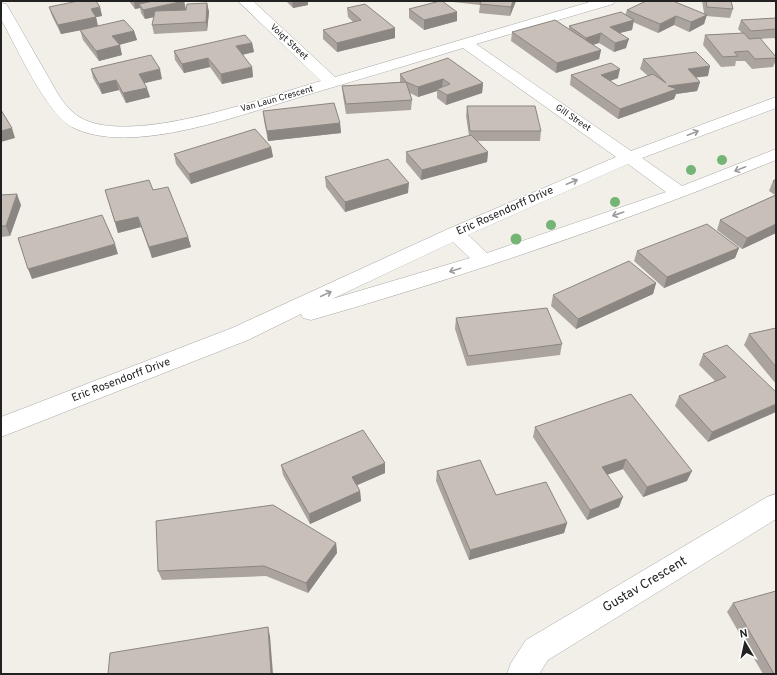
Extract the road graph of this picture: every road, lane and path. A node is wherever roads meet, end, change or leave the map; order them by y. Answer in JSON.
{"nodes":[{"id":1,"x":245,"y":1,"type":"edge"},
{"id":2,"x":608,"y":1,"type":"edge"},
{"id":3,"x":1,"y":7,"type":"edge"},
{"id":4,"x":466,"y":44,"type":"junction"},
{"id":5,"x":333,"y":83,"type":"junction"},
{"id":6,"x":776,"y":102,"type":"edge"},
{"id":7,"x":776,"y":154,"type":"edge"},
{"id":8,"x":630,"y":157,"type":"junction"},
{"id":9,"x":680,"y":193,"type":"junction"},
{"id":10,"x":456,"y":233,"type":"junction"},
{"id":11,"x":484,"y":261,"type":"junction"},
{"id":12,"x":240,"y":334,"type":"junction"},
{"id":13,"x":1,"y":427,"type":"edge"},
{"id":14,"x":776,"y":504,"type":"edge"},
{"id":15,"x":522,"y":674,"type":"edge"}],
"edges":[{"from":1,"to":5,"type":"street","name":"Voigt Street"},
{"from":2,"to":4,"type":"street","name":"Van Laun Crescent"},
{"from":3,"to":5,"type":"street","name":"Van Laun Crescent"},
{"from":4,"to":5,"type":"street","name":"Van Laun Crescent"},
{"from":4,"to":8,"type":"street","name":"Gill Street"},
{"from":8,"to":6,"type":"street","name":"Eric Rosendorff Drive","one_way":true},
{"from":7,"to":9,"type":"street","name":"Eric Rosendorff Drive","one_way":true},
{"from":8,"to":9,"type":"street","name":"Gill Street"},
{"from":10,"to":8,"type":"street","name":"Eric Rosendorff Drive","one_way":true},
{"from":9,"to":11,"type":"street","name":"Eric Rosendorff Drive","one_way":true},
{"from":10,"to":11,"type":"street"},
{"from":12,"to":10,"type":"street","name":"Eric Rosendorff Drive","one_way":true},
{"from":11,"to":12,"type":"street","name":"Eric Rosendorff Drive","one_way":true},
{"from":12,"to":13,"type":"street","name":"Eric Rosendorff Drive"},
{"from":14,"to":15,"type":"street","name":"Gustav Crescent"}]}
